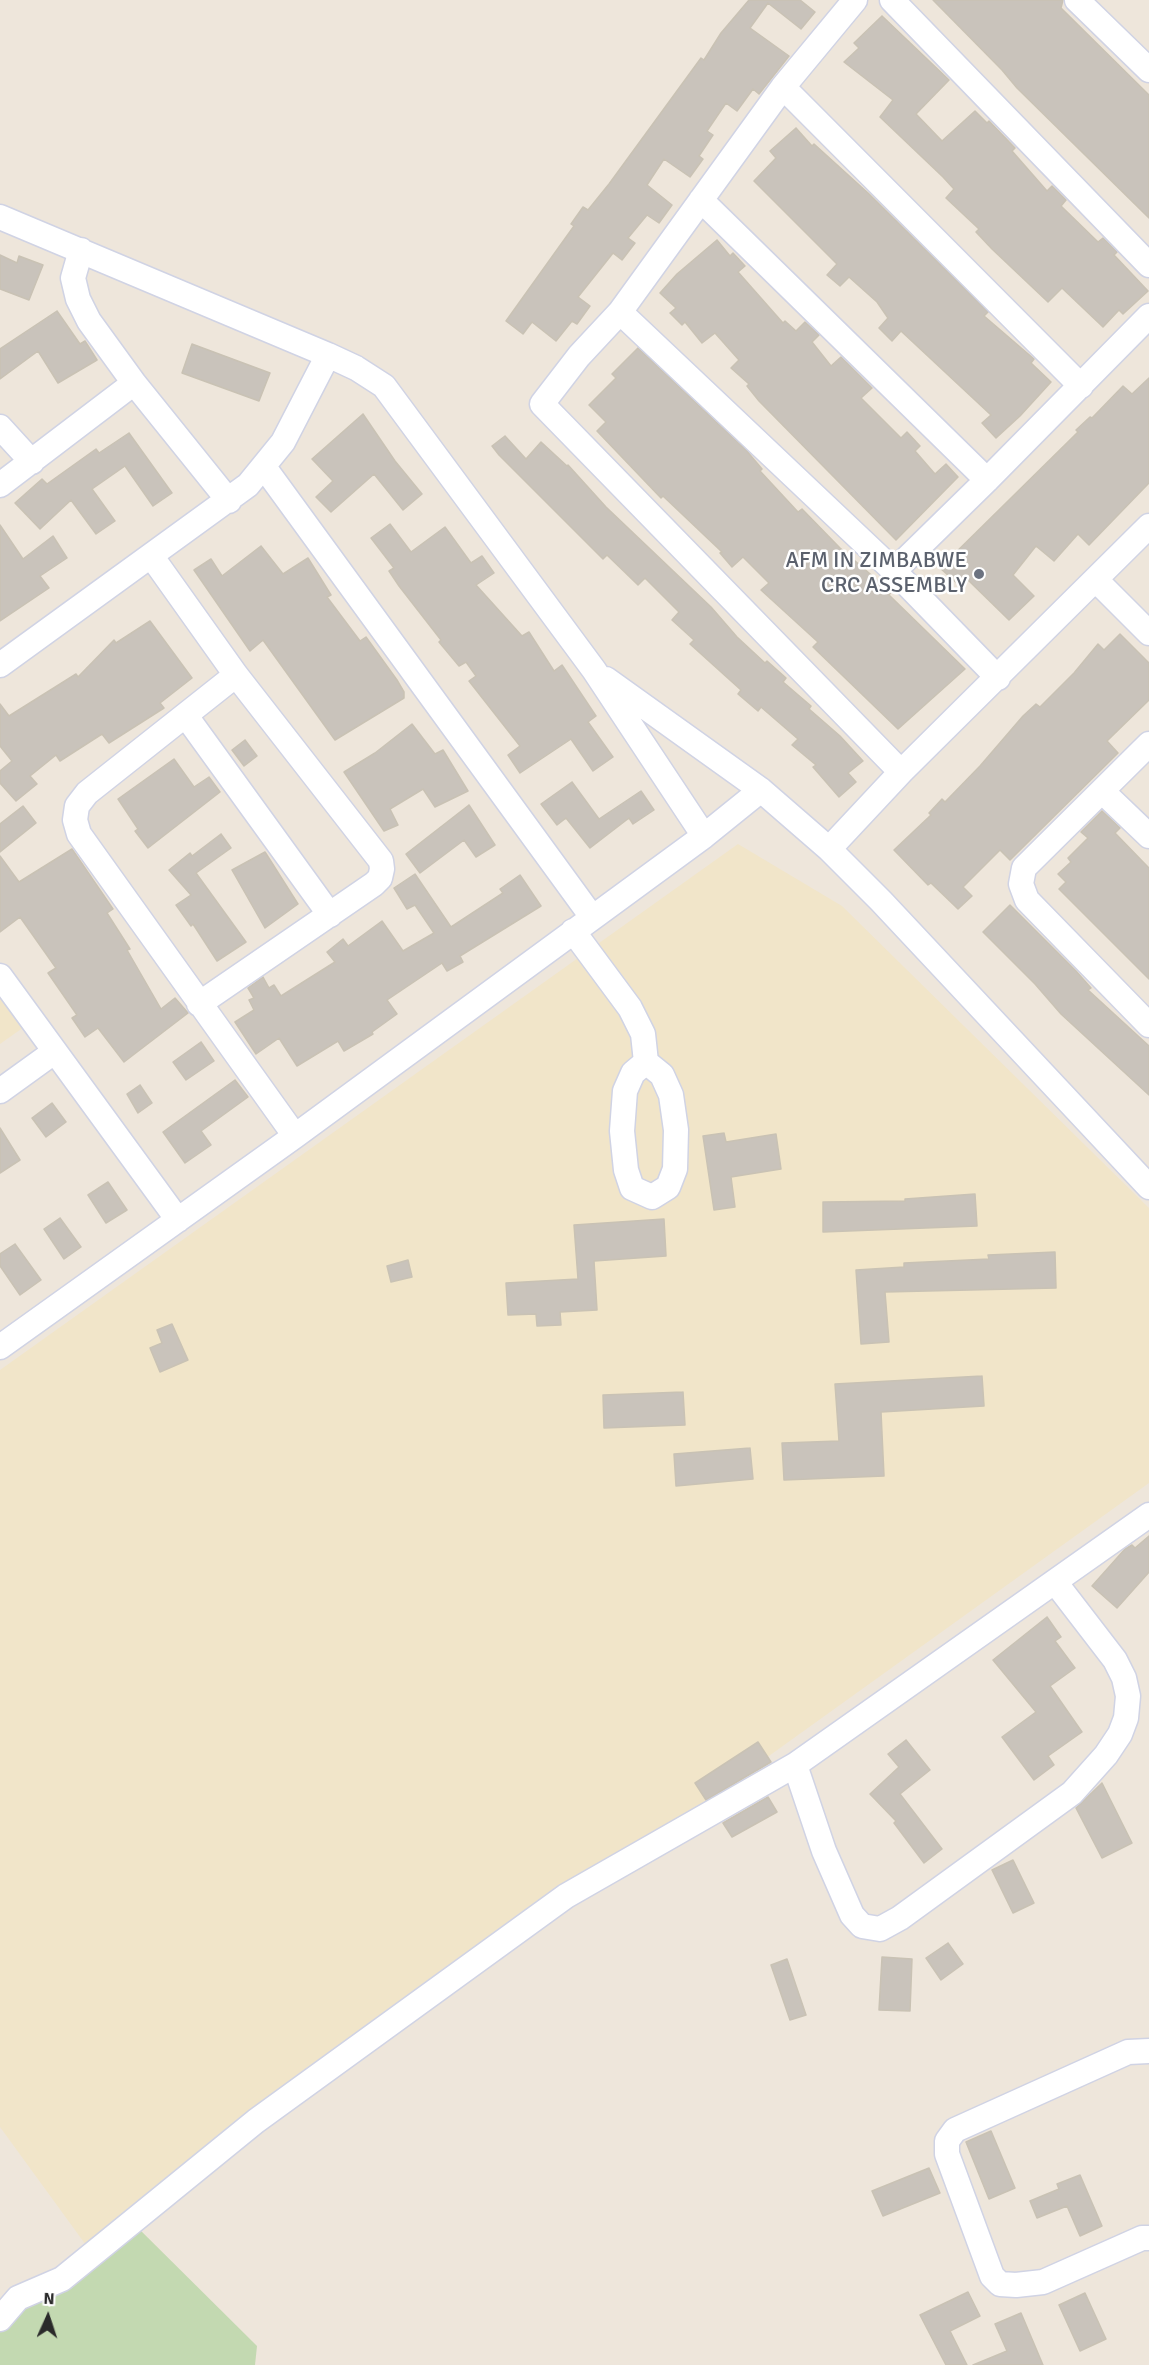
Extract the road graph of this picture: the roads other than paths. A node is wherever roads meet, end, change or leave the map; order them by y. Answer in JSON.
{"nodes":[{"id":1,"x":855,"y":0,"type":"edge"},
{"id":2,"x":892,"y":0,"type":"edge"},
{"id":3,"x":1077,"y":0,"type":"edge"},
{"id":4,"x":1149,"y":70,"type":"edge"},
{"id":5,"x":783,"y":87,"type":"junction"},
{"id":6,"x":701,"y":200,"type":"junction"},
{"id":7,"x":0,"y":217,"type":"edge"},
{"id":8,"x":81,"y":250,"type":"junction"},
{"id":9,"x":1149,"y":265,"type":"edge"},
{"id":10,"x":620,"y":312,"type":"junction"},
{"id":11,"x":1149,"y":316,"type":"edge"},
{"id":12,"x":328,"y":355,"type":"junction"},
{"id":13,"x":134,"y":383,"type":"junction"},
{"id":14,"x":1081,"y":386,"type":"junction"},
{"id":15,"x":0,"y":427,"type":"edge"},
{"id":16,"x":32,"y":462,"type":"junction"},
{"id":17,"x":264,"y":467,"type":"junction"},
{"id":18,"x":987,"y":480,"type":"junction"},
{"id":19,"x":0,"y":484,"type":"edge"},
{"id":20,"x":229,"y":501,"type":"junction"},
{"id":21,"x":1149,"y":526,"type":"edge"},
{"id":22,"x":152,"y":556,"type":"junction"},
{"id":23,"x":894,"y":571,"type":"junction"},
{"id":24,"x":1096,"y":580,"type":"junction"},
{"id":25,"x":1149,"y":633,"type":"edge"},
{"id":26,"x":0,"y":665,"type":"edge"},
{"id":27,"x":594,"y":670,"type":"junction"},
{"id":28,"x":236,"y":675,"type":"junction"},
{"id":29,"x":998,"y":678,"type":"junction"},
{"id":30,"x":186,"y":716,"type":"junction"},
{"id":31,"x":1149,"y":744,"type":"edge"},
{"id":32,"x":901,"y":772,"type":"junction"},
{"id":33,"x":761,"y":790,"type":"junction"},
{"id":34,"x":1103,"y":792,"type":"junction"},
{"id":35,"x":705,"y":836,"type":"junction"},
{"id":36,"x":1149,"y":836,"type":"edge"},
{"id":37,"x":829,"y":849,"type":"junction"},
{"id":38,"x":330,"y":915,"type":"junction"},
{"id":39,"x":583,"y":924,"type":"junction"},
{"id":40,"x":0,"y":976,"type":"edge"},
{"id":41,"x":199,"y":1004,"type":"junction"},
{"id":42,"x":1149,"y":1024,"type":"edge"},
{"id":43,"x":54,"y":1052,"type":"junction"},
{"id":44,"x":646,"y":1062,"type":"junction"},
{"id":45,"x":0,"y":1091,"type":"edge"},
{"id":46,"x":295,"y":1136,"type":"junction"},
{"id":47,"x":1149,"y":1187,"type":"edge"},
{"id":48,"x":178,"y":1220,"type":"junction"},
{"id":49,"x":0,"y":1347,"type":"edge"},
{"id":50,"x":1149,"y":1515,"type":"edge"},
{"id":51,"x":1055,"y":1582,"type":"junction"},
{"id":52,"x":795,"y":1765,"type":"junction"},
{"id":53,"x":1149,"y":2051,"type":"edge"},
{"id":54,"x":1149,"y":2238,"type":"edge"},
{"id":55,"x":0,"y":2319,"type":"edge"}],
"edges":[{"from":1,"to":5,"type":"street"},
{"from":2,"to":9,"type":"street"},
{"from":3,"to":4,"type":"street"},
{"from":5,"to":6,"type":"street"},
{"from":5,"to":14,"type":"street"},
{"from":6,"to":10,"type":"street"},
{"from":6,"to":18,"type":"street"},
{"from":7,"to":8,"type":"street"},
{"from":8,"to":12,"type":"street"},
{"from":8,"to":13,"type":"street"},
{"from":10,"to":23,"type":"street"},
{"from":10,"to":32,"type":"street"},
{"from":11,"to":14,"type":"street"},
{"from":12,"to":17,"type":"street"},
{"from":12,"to":27,"type":"street"},
{"from":13,"to":16,"type":"street"},
{"from":13,"to":20,"type":"street"},
{"from":14,"to":18,"type":"street"},
{"from":15,"to":16,"type":"street"},
{"from":16,"to":19,"type":"street"},
{"from":17,"to":20,"type":"street"},
{"from":17,"to":39,"type":"street"},
{"from":18,"to":23,"type":"street"},
{"from":20,"to":22,"type":"street"},
{"from":21,"to":24,"type":"street"},
{"from":22,"to":26,"type":"street"},
{"from":22,"to":28,"type":"street"},
{"from":23,"to":29,"type":"street"},
{"from":24,"to":25,"type":"street"},
{"from":24,"to":29,"type":"street"},
{"from":27,"to":33,"type":"street"},
{"from":27,"to":35,"type":"street"},
{"from":28,"to":30,"type":"street"},
{"from":28,"to":38,"type":"street"},
{"from":29,"to":32,"type":"street"},
{"from":30,"to":38,"type":"street"},
{"from":30,"to":41,"type":"street"},
{"from":31,"to":34,"type":"street"},
{"from":32,"to":37,"type":"street"},
{"from":33,"to":35,"type":"street"},
{"from":33,"to":37,"type":"street"},
{"from":34,"to":36,"type":"street"},
{"from":34,"to":42,"type":"street"},
{"from":35,"to":39,"type":"street"},
{"from":37,"to":47,"type":"street"},
{"from":38,"to":41,"type":"street"},
{"from":39,"to":44,"type":"street"},
{"from":39,"to":46,"type":"street"},
{"from":40,"to":43,"type":"street"},
{"from":41,"to":46,"type":"street"},
{"from":43,"to":45,"type":"street"},
{"from":43,"to":48,"type":"street"},
{"from":44,"to":44,"type":"street"},
{"from":46,"to":48,"type":"street"},
{"from":48,"to":49,"type":"street"},
{"from":50,"to":51,"type":"street"},
{"from":51,"to":52,"type":"street"},
{"from":51,"to":52,"type":"street"},
{"from":52,"to":55,"type":"street"},
{"from":53,"to":54,"type":"street"}]}
